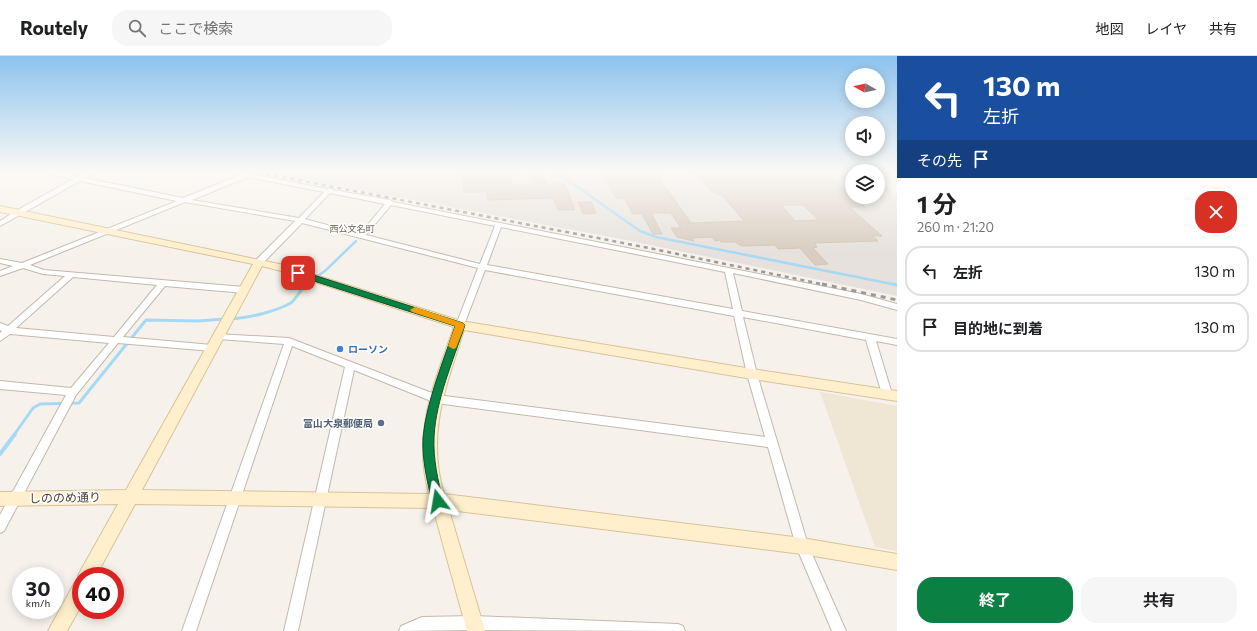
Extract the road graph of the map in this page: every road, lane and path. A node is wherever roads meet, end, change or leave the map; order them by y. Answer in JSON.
{"nodes":[{"id":1,"x":44,"y":198,"type":"edge"},
{"id":2,"x":172,"y":198,"type":"edge"},
{"id":3,"x":189,"y":198,"type":"edge"},
{"id":4,"x":322,"y":198,"type":"edge"},
{"id":5,"x":369,"y":198,"type":"edge"},
{"id":6,"x":183,"y":200,"type":"junction"},
{"id":7,"x":390,"y":202,"type":"junction"},
{"id":8,"x":0,"y":209,"type":"edge"},
{"id":9,"x":16,"y":213,"type":"junction"},
{"id":10,"x":299,"y":220,"type":"junction"},
{"id":11,"x":0,"y":224,"type":"edge"},
{"id":12,"x":498,"y":224,"type":"junction"},
{"id":13,"x":107,"y":231,"type":"junction"},
{"id":14,"x":362,"y":236,"type":"junction"},
{"id":15,"x":0,"y":261,"type":"edge"},
{"id":16,"x":259,"y":262,"type":"junction"},
{"id":17,"x":22,"y":265,"type":"junction"},
{"id":18,"x":482,"y":267,"type":"junction"},
{"id":19,"x":728,"y":270,"type":"junction"},
{"id":20,"x":0,"y":274,"type":"edge"},
{"id":21,"x":71,"y":275,"type":"junction"},
{"id":22,"x":164,"y":282,"type":"junction"},
{"id":23,"x":244,"y":290,"type":"junction"},
{"id":24,"x":897,"y":307,"type":"edge"},
{"id":25,"x":738,"y":313,"type":"junction"},
{"id":26,"x":460,"y":325,"type":"junction"},
{"id":27,"x":0,"y":326,"type":"edge"},
{"id":28,"x":9,"y":331,"type":"junction"},
{"id":29,"x":219,"y":336,"type":"junction"},
{"id":30,"x":870,"y":337,"type":"junction"},
{"id":31,"x":0,"y":338,"type":"edge"},
{"id":32,"x":117,"y":340,"type":"junction"},
{"id":33,"x":289,"y":340,"type":"junction"},
{"id":34,"x":897,"y":342,"type":"edge"},
{"id":35,"x":212,"y":348,"type":"junction"},
{"id":36,"x":350,"y":365,"type":"junction"},
{"id":37,"x":752,"y":374,"type":"junction"},
{"id":38,"x":0,"y":384,"type":"edge"},
{"id":39,"x":73,"y":392,"type":"junction"},
{"id":40,"x":892,"y":395,"type":"edge"},
{"id":41,"x":436,"y":399,"type":"junction"},
{"id":42,"x":772,"y":443,"type":"junction"},
{"id":43,"x":131,"y":496,"type":"junction"},
{"id":44,"x":16,"y":498,"type":"junction"},
{"id":45,"x":235,"y":498,"type":"junction"},
{"id":46,"x":0,"y":499,"type":"edge"},
{"id":47,"x":320,"y":499,"type":"junction"},
{"id":48,"x":438,"y":501,"type":"junction"},
{"id":49,"x":0,"y":527,"type":"edge"},
{"id":50,"x":802,"y":546,"type":"junction"},
{"id":51,"x":897,"y":562,"type":"edge"},
{"id":52,"x":92,"y":567,"type":"edge"},
{"id":53,"x":72,"y":604,"type":"edge"},
{"id":54,"x":475,"y":627,"type":"edge"},
{"id":55,"x":57,"y":631,"type":"edge"},
{"id":56,"x":189,"y":631,"type":"edge"},
{"id":57,"x":291,"y":631,"type":"edge"},
{"id":58,"x":406,"y":631,"type":"edge"},
{"id":59,"x":678,"y":631,"type":"edge"},
{"id":60,"x":839,"y":631,"type":"edge"}],
"edges":[{"from":1,"to":9,"type":"street"},
{"from":2,"to":6,"type":"street"},
{"from":3,"to":6,"type":"street"},
{"from":4,"to":10,"type":"street"},
{"from":5,"to":7,"type":"street"},
{"from":6,"to":10,"type":"street"},
{"from":6,"to":13,"type":"street"},
{"from":7,"to":12,"type":"street"},
{"from":7,"to":14,"type":"street"},
{"from":8,"to":9,"type":"street"},
{"from":9,"to":11,"type":"street"},
{"from":9,"to":13,"type":"street"},
{"from":10,"to":14,"type":"street"},
{"from":10,"to":16,"type":"street"},
{"from":12,"to":18,"type":"street"},
{"from":12,"to":19,"type":"street"},
{"from":13,"to":16,"type":"street"},
{"from":13,"to":17,"type":"street"},
{"from":14,"to":18,"type":"street"},
{"from":15,"to":17,"type":"street"},
{"from":16,"to":23,"type":"street"},
{"from":16,"to":26,"type":"street"},
{"from":17,"to":20,"type":"street"},
{"from":17,"to":21,"type":"street"},
{"from":18,"to":25,"type":"street"},
{"from":18,"to":26,"type":"street"},
{"from":19,"to":24,"type":"street"},
{"from":19,"to":25,"type":"street"},
{"from":21,"to":22,"type":"street"},
{"from":21,"to":28,"type":"street"},
{"from":22,"to":23,"type":"street"},
{"from":22,"to":32,"type":"street"},
{"from":23,"to":29,"type":"street"},
{"from":25,"to":30,"type":"street"},
{"from":25,"to":37,"type":"street"},
{"from":26,"to":37,"type":"street"},
{"from":26,"to":41,"type":"street"},
{"from":27,"to":28,"type":"street"},
{"from":28,"to":31,"type":"street"},
{"from":28,"to":32,"type":"street"},
{"from":29,"to":33,"type":"street"},
{"from":29,"to":35,"type":"street"},
{"from":30,"to":34,"type":"street"},
{"from":30,"to":40,"type":"street"},
{"from":32,"to":35,"type":"street"},
{"from":32,"to":39,"type":"street"},
{"from":33,"to":36,"type":"street"},
{"from":33,"to":45,"type":"street"},
{"from":35,"to":43,"type":"street"},
{"from":36,"to":41,"type":"street"},
{"from":36,"to":47,"type":"street"},
{"from":37,"to":40,"type":"street"},
{"from":37,"to":42,"type":"street"},
{"from":38,"to":39,"type":"street"},
{"from":39,"to":44,"type":"street"},
{"from":41,"to":42,"type":"street"},
{"from":41,"to":48,"type":"street"},
{"from":42,"to":50,"type":"street"},
{"from":43,"to":44,"type":"street","name":"しののめ通り"},
{"from":43,"to":45,"type":"street","name":"しののめ通り"},
{"from":43,"to":52,"type":"street"},
{"from":44,"to":46,"type":"street","name":"しののめ通り"},
{"from":44,"to":49,"type":"street"},
{"from":45,"to":47,"type":"street","name":"しののめ通り"},
{"from":45,"to":56,"type":"street"},
{"from":47,"to":48,"type":"street","name":"しののめ通り"},
{"from":47,"to":57,"type":"street"},
{"from":48,"to":50,"type":"street","name":"しののめ通り"},
{"from":48,"to":54,"type":"street"},
{"from":50,"to":51,"type":"street","name":"しののめ通り"},
{"from":50,"to":60,"type":"street"},
{"from":53,"to":55,"type":"street"},
{"from":54,"to":58,"type":"street"},
{"from":54,"to":59,"type":"street"}]}
